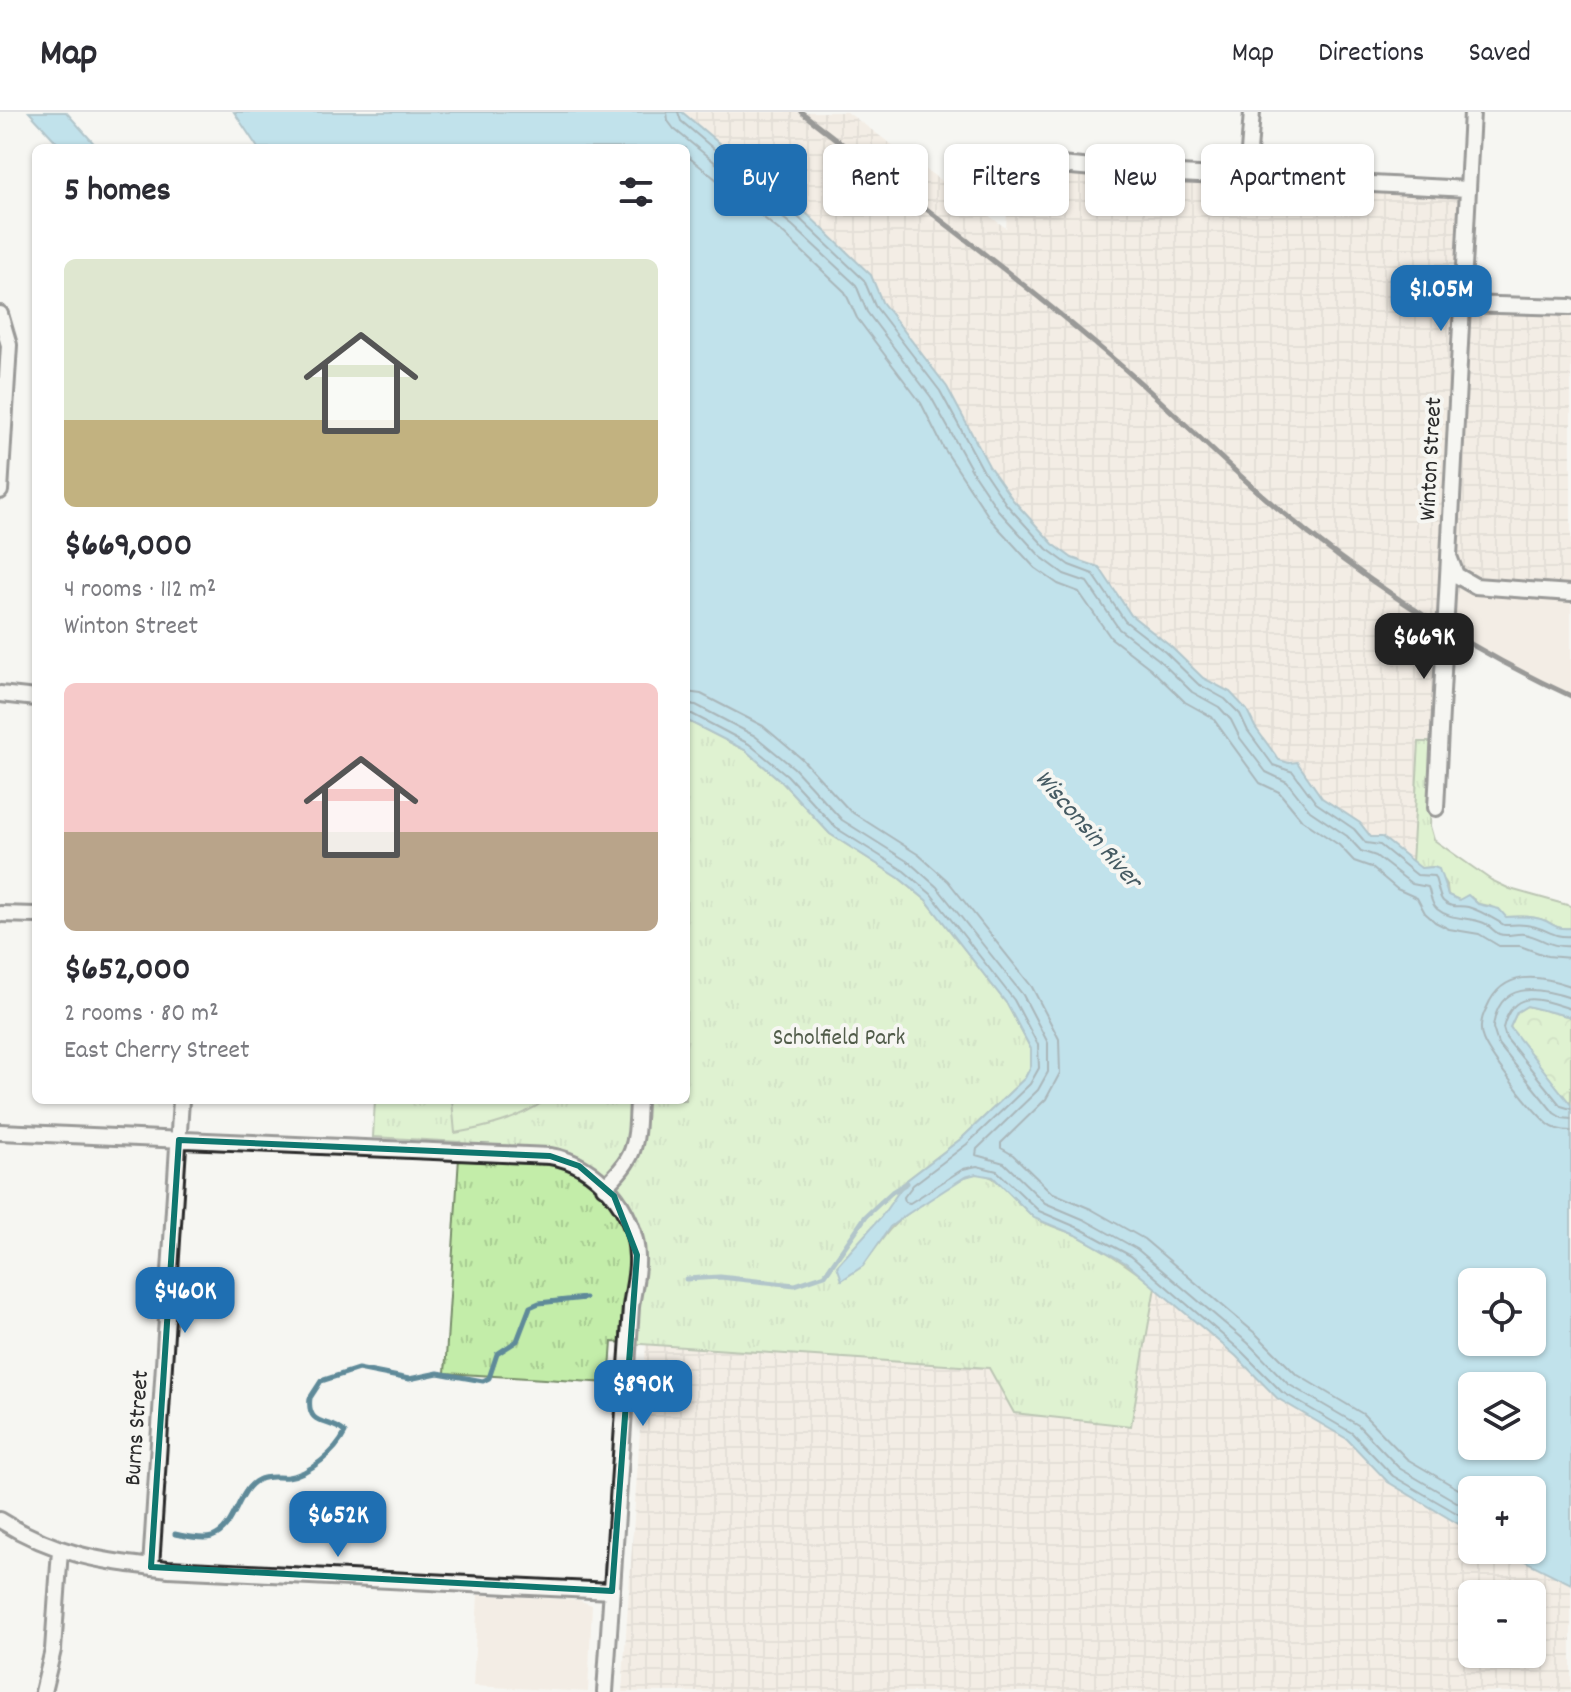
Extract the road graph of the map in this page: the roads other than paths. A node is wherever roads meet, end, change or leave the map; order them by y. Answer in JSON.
{"nodes":[{"id":1,"x":1252,"y":112,"type":"edge"},
{"id":2,"x":1472,"y":112,"type":"edge"},
{"id":3,"x":1250,"y":144,"type":"edge"},
{"id":4,"x":1069,"y":165,"type":"edge"},
{"id":5,"x":1201,"y":175,"type":"edge"},
{"id":6,"x":1374,"y":184,"type":"edge"},
{"id":7,"x":1468,"y":189,"type":"junction"},
{"id":8,"x":1461,"y":304,"type":"junction"},
{"id":9,"x":1571,"y":307,"type":"edge"},
{"id":10,"x":0,"y":314,"type":"edge"},
{"id":11,"x":0,"y":491,"type":"edge"},
{"id":12,"x":1449,"y":556,"type":"junction"},
{"id":13,"x":1571,"y":593,"type":"edge"},
{"id":14,"x":0,"y":694,"type":"edge"},
{"id":15,"x":32,"y":698,"type":"edge"},
{"id":16,"x":1436,"y":808,"type":"dead end"},
{"id":17,"x":0,"y":914,"type":"edge"},
{"id":18,"x":32,"y":915,"type":"edge"},
{"id":19,"x":181,"y":1104,"type":"edge"},
{"id":20,"x":638,"y":1104,"type":"edge"},
{"id":21,"x":0,"y":1132,"type":"edge"},
{"id":22,"x":179,"y":1140,"type":"junction"},
{"id":23,"x":604,"y":1187,"type":"junction"},
{"id":24,"x":0,"y":1520,"type":"edge"},
{"id":25,"x":60,"y":1550,"type":"junction"},
{"id":26,"x":151,"y":1567,"type":"junction"},
{"id":27,"x":612,"y":1591,"type":"junction"},
{"id":28,"x":43,"y":1692,"type":"edge"},
{"id":29,"x":605,"y":1692,"type":"edge"}],
"edges":[{"from":1,"to":3,"type":"street"},
{"from":2,"to":7,"type":"street","name":"Winton Street"},
{"from":4,"to":5,"type":"street"},
{"from":6,"to":7,"type":"street"},
{"from":7,"to":8,"type":"street","name":"Winton Street"},
{"from":8,"to":9,"type":"street"},
{"from":8,"to":12,"type":"street","name":"Winton Street"},
{"from":10,"to":11,"type":"street"},
{"from":12,"to":13,"type":"street"},
{"from":12,"to":16,"type":"street","name":"Winton Street"},
{"from":14,"to":15,"type":"street"},
{"from":17,"to":18,"type":"street"},
{"from":19,"to":22,"type":"street","name":"Burns Street"},
{"from":20,"to":23,"type":"street"},
{"from":21,"to":22,"type":"street"},
{"from":22,"to":23,"type":"street"},
{"from":22,"to":26,"type":"street","name":"Burns Street"},
{"from":23,"to":27,"type":"street"},
{"from":24,"to":25,"type":"street"},
{"from":25,"to":26,"type":"street"},
{"from":25,"to":28,"type":"street"},
{"from":26,"to":27,"type":"street"},
{"from":27,"to":29,"type":"street"}]}
